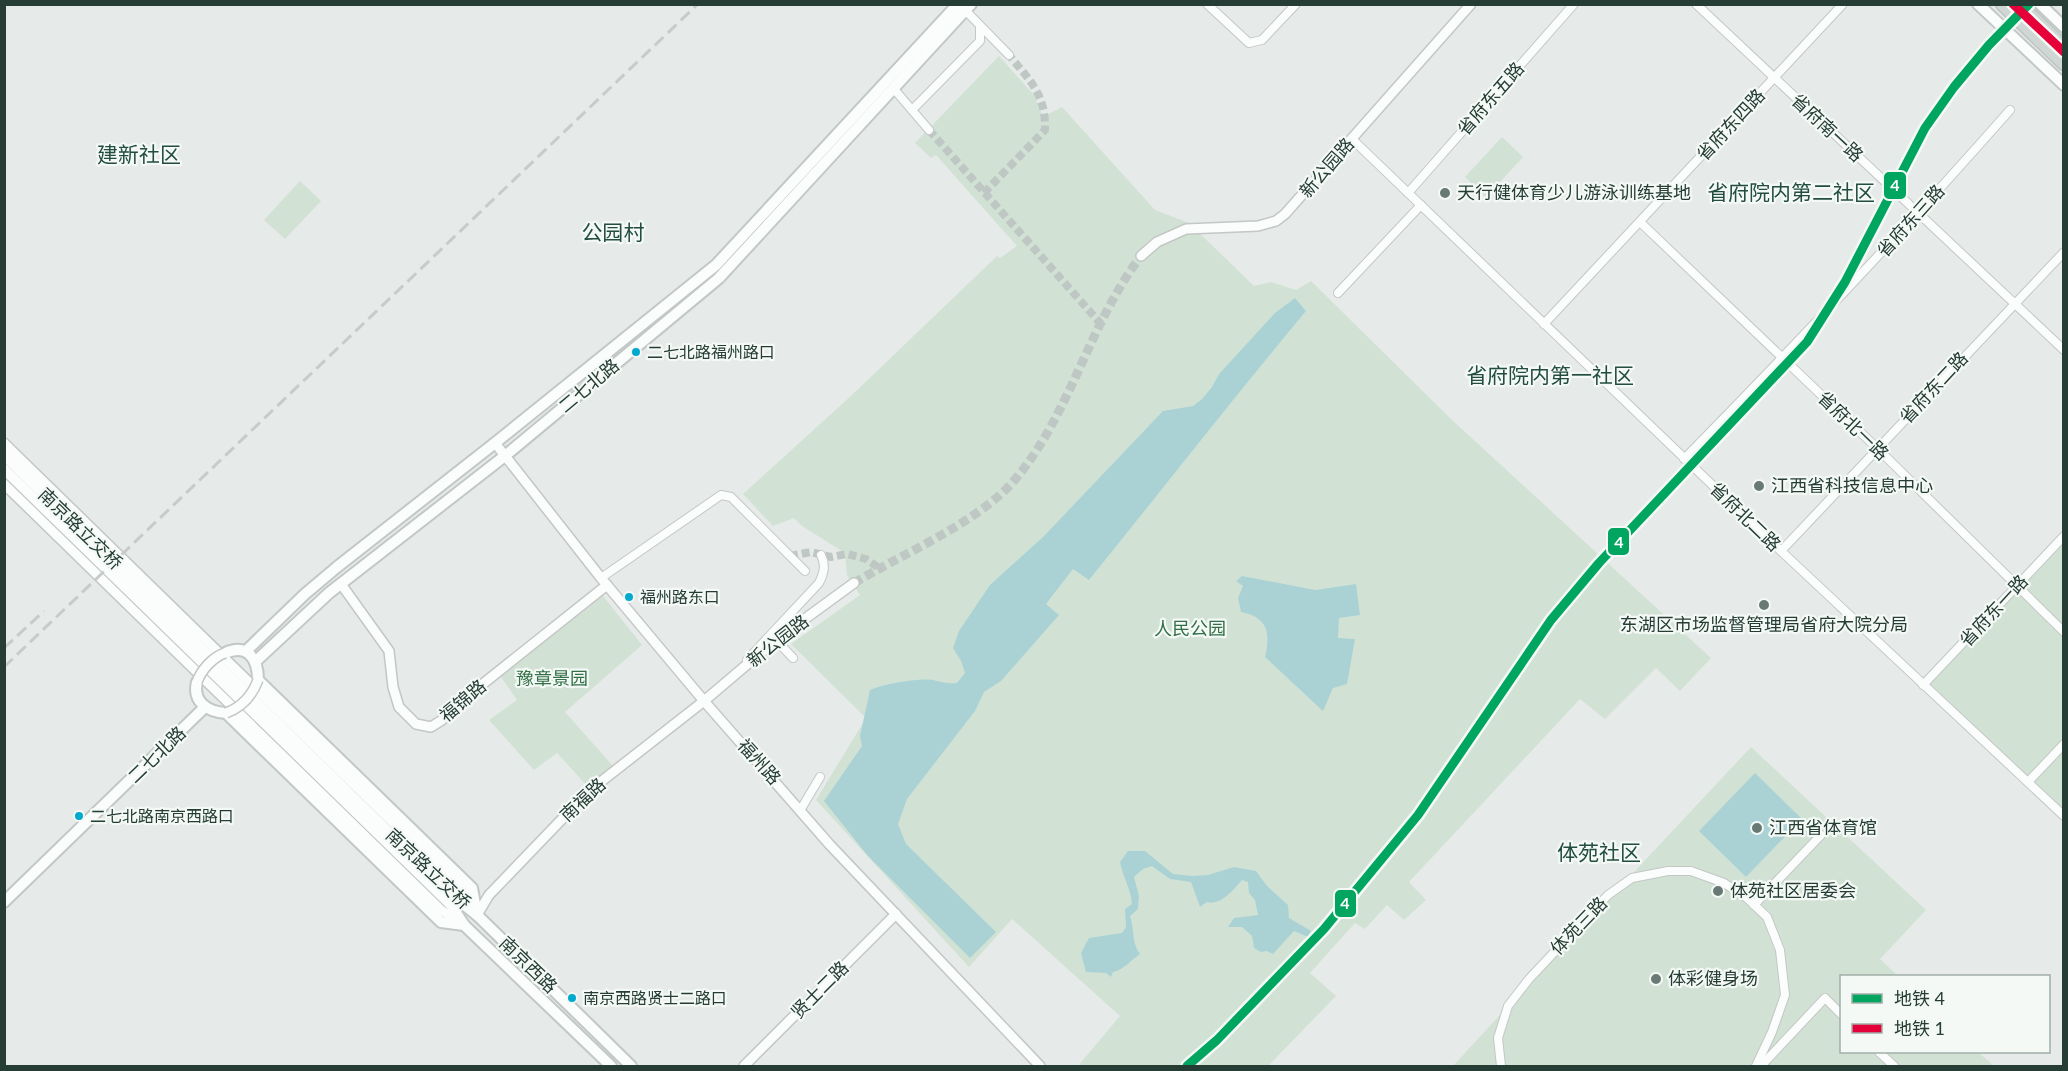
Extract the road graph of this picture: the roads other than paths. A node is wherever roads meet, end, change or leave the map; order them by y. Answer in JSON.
{"nodes":[{"id":1,"x":1207,"y":4,"type":"edge"},
{"id":2,"x":1296,"y":4,"type":"edge"},
{"id":3,"x":1471,"y":4,"type":"edge"},
{"id":4,"x":1574,"y":4,"type":"edge"},
{"id":5,"x":1696,"y":4,"type":"edge"},
{"id":6,"x":1843,"y":4,"type":"edge"},
{"id":7,"x":1978,"y":4,"type":"edge"},
{"id":8,"x":2002,"y":4,"type":"edge"},
{"id":9,"x":2019,"y":4,"type":"edge"},
{"id":10,"x":2040,"y":4,"type":"edge"},
{"id":11,"x":964,"y":6,"type":"edge"},
{"id":12,"x":980,"y":26,"type":"junction"},
{"id":13,"x":2064,"y":27,"type":"edge"},
{"id":14,"x":2064,"y":47,"type":"edge"},
{"id":15,"x":1008,"y":56,"type":"tunnel mouth"},
{"id":16,"x":2064,"y":64,"type":"edge"},
{"id":17,"x":1774,"y":78,"type":"junction"},
{"id":18,"x":2064,"y":85,"type":"edge"},
{"id":19,"x":894,"y":88,"type":"junction"},
{"id":20,"x":912,"y":110,"type":"junction"},
{"id":21,"x":2010,"y":110,"type":"dead end"},
{"id":22,"x":928,"y":130,"type":"tunnel mouth"},
{"id":23,"x":1352,"y":139,"type":"junction"},
{"id":24,"x":1408,"y":193,"type":"junction"},
{"id":25,"x":1421,"y":205,"type":"junction"},
{"id":26,"x":1918,"y":214,"type":"junction"},
{"id":27,"x":1640,"y":222,"type":"junction"},
{"id":28,"x":2064,"y":252,"type":"edge"},
{"id":29,"x":1141,"y":256,"type":"tunnel mouth"},
{"id":30,"x":1338,"y":293,"type":"dead end"},
{"id":31,"x":2014,"y":303,"type":"junction"},
{"id":32,"x":1544,"y":324,"type":"junction"},
{"id":33,"x":2064,"y":350,"type":"edge"},
{"id":34,"x":1783,"y":359,"type":"junction"},
{"id":35,"x":495,"y":442,"type":"junction"},
{"id":36,"x":4,"y":443,"type":"edge"},
{"id":37,"x":1878,"y":449,"type":"junction"},
{"id":38,"x":4,"y":455,"type":"edge"},
{"id":39,"x":506,"y":455,"type":"junction"},
{"id":40,"x":1684,"y":459,"type":"junction"},
{"id":41,"x":4,"y":469,"type":"edge"},
{"id":42,"x":4,"y":484,"type":"edge"},
{"id":43,"x":2064,"y":536,"type":"edge"},
{"id":44,"x":1781,"y":551,"type":"junction"},
{"id":45,"x":821,"y":555,"type":"dead end"},
{"id":46,"x":805,"y":572,"type":"dead end"},
{"id":47,"x":604,"y":582,"type":"junction"},
{"id":48,"x":854,"y":583,"type":"tunnel mouth"},
{"id":49,"x":341,"y":584,"type":"junction"},
{"id":50,"x":2016,"y":587,"type":"junction"},
{"id":51,"x":2064,"y":633,"type":"edge"},
{"id":52,"x":776,"y":640,"type":"junction"},
{"id":53,"x":246,"y":651,"type":"junction"},
{"id":54,"x":225,"y":652,"type":"joint"},
{"id":55,"x":793,"y":658,"type":"dead end"},
{"id":56,"x":256,"y":661,"type":"junction"},
{"id":57,"x":258,"y":680,"type":"junction"},
{"id":58,"x":728,"y":680,"type":"junction"},
{"id":59,"x":197,"y":682,"type":"joint"},
{"id":60,"x":1923,"y":685,"type":"junction"},
{"id":61,"x":704,"y":701,"type":"junction"},
{"id":62,"x":205,"y":707,"type":"junction"},
{"id":63,"x":226,"y":713,"type":"junction"},
{"id":64,"x":2064,"y":744,"type":"edge"},
{"id":65,"x":820,"y":777,"type":"dead end"},
{"id":66,"x":2028,"y":782,"type":"junction"},
{"id":67,"x":801,"y":809,"type":"junction"},
{"id":68,"x":2064,"y":816,"type":"edge"},
{"id":69,"x":1821,"y":835,"type":"dead end"},
{"id":70,"x":4,"y":902,"type":"edge"},
{"id":71,"x":1754,"y":905,"type":"junction"},
{"id":72,"x":896,"y":914,"type":"junction"},
{"id":73,"x":477,"y":915,"type":"junction"},
{"id":74,"x":464,"y":925,"type":"junction"},
{"id":75,"x":1840,"y":1013,"type":"edge"},
{"id":76,"x":1880,"y":1053,"type":"edge"},
{"id":77,"x":611,"y":1066,"type":"edge"},
{"id":78,"x":632,"y":1066,"type":"edge"},
{"id":79,"x":744,"y":1066,"type":"edge"},
{"id":80,"x":1040,"y":1066,"type":"edge"},
{"id":81,"x":1501,"y":1066,"type":"edge"},
{"id":82,"x":1756,"y":1066,"type":"edge"},
{"id":83,"x":1761,"y":1066,"type":"edge"},
{"id":84,"x":1894,"y":1066,"type":"edge"}],
"edges":[{"from":1,"to":2,"type":"street"},
{"from":3,"to":23,"type":"street","name":"新公园路"},
{"from":4,"to":24,"type":"street","name":"省府东五路"},
{"from":5,"to":17,"type":"street","name":"省府南一路"},
{"from":6,"to":17,"type":"street","name":"省府东四路"},
{"from":7,"to":18,"type":"main road"},
{"from":8,"to":16,"type":"main road"},
{"from":9,"to":14,"type":"main road"},
{"from":10,"to":13,"type":"main road"},
{"from":11,"to":12,"type":"street"},
{"from":11,"to":19,"type":"main road","name":"二七北路"},
{"from":11,"to":35,"type":"main road","name":"二七北路"},
{"from":12,"to":15,"type":"street"},
{"from":12,"to":20,"type":"street"},
{"from":17,"to":26,"type":"street","name":"省府南一路"},
{"from":17,"to":27,"type":"street","name":"省府东四路"},
{"from":19,"to":20,"type":"street"},
{"from":19,"to":39,"type":"main road","name":"二七北路"},
{"from":20,"to":22,"type":"street"},
{"from":21,"to":26,"type":"street","name":"省府东三路"},
{"from":23,"to":24,"type":"street","name":"省府北二路"},
{"from":23,"to":29,"type":"street","name":"新公园路"},
{"from":24,"to":25,"type":"street","name":"省府北二路"},
{"from":25,"to":30,"type":"street"},
{"from":25,"to":32,"type":"street","name":"省府北二路"},
{"from":26,"to":31,"type":"street","name":"省府南一路"},
{"from":26,"to":34,"type":"street","name":"省府东三路"},
{"from":27,"to":32,"type":"street","name":"省府东四路"},
{"from":27,"to":34,"type":"street","name":"省府北一路"},
{"from":28,"to":31,"type":"street","name":"省府东二路"},
{"from":31,"to":33,"type":"street","name":"省府南一路"},
{"from":31,"to":37,"type":"street","name":"省府东二路"},
{"from":32,"to":40,"type":"street","name":"省府北二路"},
{"from":34,"to":37,"type":"street","name":"省府北一路"},
{"from":34,"to":40,"type":"street","name":"省府东三路"},
{"from":35,"to":39,"type":"street","name":"福州路"},
{"from":35,"to":53,"type":"main road","name":"二七北路"},
{"from":36,"to":73,"type":"street","name":"南京路立交桥"},
{"from":37,"to":44,"type":"street","name":"省府东二路"},
{"from":37,"to":50,"type":"street","name":"省府北一路"},
{"from":38,"to":73,"type":"main road","name":"南京路立交桥"},
{"from":39,"to":47,"type":"street","name":"福州路"},
{"from":39,"to":49,"type":"main road","name":"二七北路"},
{"from":40,"to":44,"type":"street","name":"省府北二路"},
{"from":41,"to":74,"type":"main road","name":"南京路立交桥"},
{"from":42,"to":74,"type":"street","name":"南京路立交桥"},
{"from":43,"to":50,"type":"street","name":"省府东一路"},
{"from":44,"to":60,"type":"street","name":"省府北二路"},
{"from":45,"to":58,"type":"street"},
{"from":46,"to":47,"type":"street","name":"福锦路"},
{"from":47,"to":49,"type":"street","name":"福锦路"},
{"from":47,"to":61,"type":"street","name":"福州路"},
{"from":48,"to":52,"type":"street","name":"新公园路"},
{"from":49,"to":56,"type":"main road","name":"二七北路"},
{"from":50,"to":51,"type":"street","name":"省府北一路"},
{"from":50,"to":60,"type":"street","name":"省府东一路"},
{"from":52,"to":55,"type":"street"},
{"from":52,"to":58,"type":"street","name":"新公园路"},
{"from":53,"to":54,"type":"main road"},
{"from":53,"to":56,"type":"main road"},
{"from":54,"to":59,"type":"street","bridge":true},
{"from":56,"to":57,"type":"main road"},
{"from":57,"to":63,"type":"street","bridge":true},
{"from":57,"to":73,"type":"main road"},
{"from":58,"to":61,"type":"street","name":"新公园路"},
{"from":59,"to":62,"type":"main road"},
{"from":60,"to":66,"type":"street","name":"省府北二路"},
{"from":61,"to":67,"type":"street","name":"福州路"},
{"from":61,"to":73,"type":"street","name":"南福路"},
{"from":62,"to":63,"type":"main road"},
{"from":62,"to":70,"type":"main road","name":"二七北路"},
{"from":63,"to":74,"type":"main road"},
{"from":64,"to":66,"type":"street"},
{"from":65,"to":67,"type":"street"},
{"from":66,"to":68,"type":"street","name":"省府北二路"},
{"from":67,"to":72,"type":"street","name":"福州路"},
{"from":69,"to":71,"type":"street"},
{"from":71,"to":81,"type":"street","name":"体苑三路"},
{"from":71,"to":82,"type":"street"},
{"from":72,"to":79,"type":"street","name":"贤士二路"},
{"from":72,"to":80,"type":"street","name":"福州路"},
{"from":73,"to":78,"type":"main road","name":"南京西路"},
{"from":74,"to":77,"type":"main road","name":"南京西路"},
{"from":75,"to":83,"type":"street"},
{"from":76,"to":84,"type":"street"}]}
